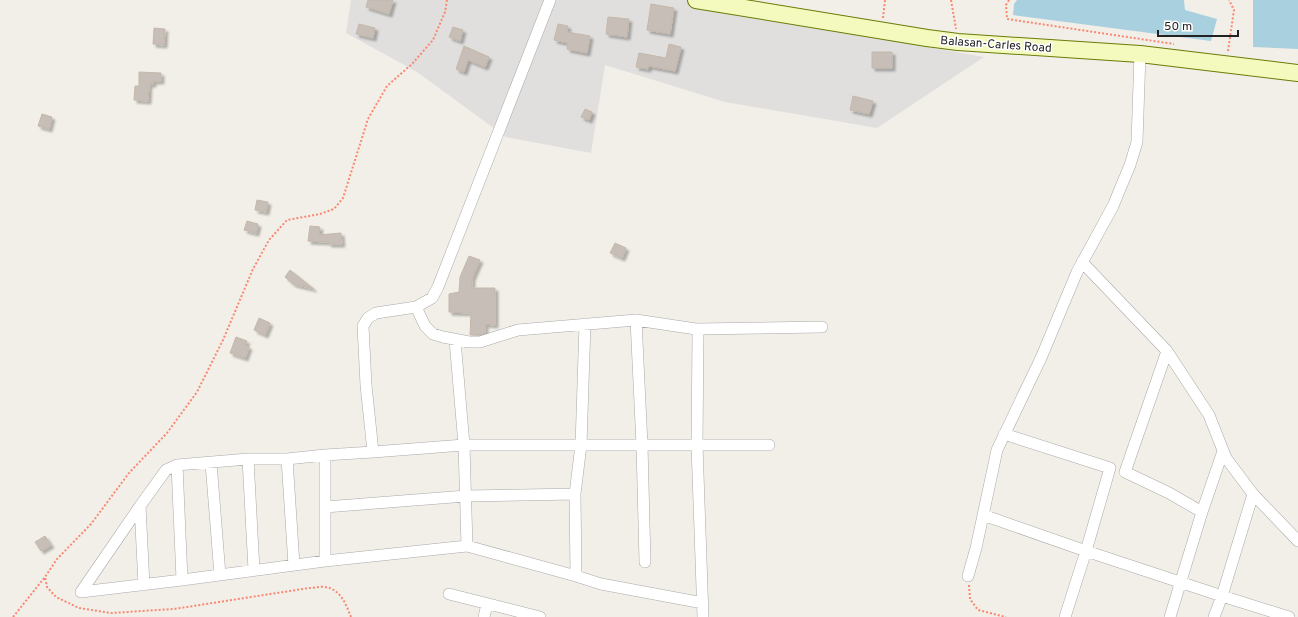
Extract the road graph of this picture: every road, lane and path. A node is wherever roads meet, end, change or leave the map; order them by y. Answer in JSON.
{"nodes":[{"id":1,"x":447,"y":0,"type":"edge"},
{"id":2,"x":550,"y":0,"type":"edge"},
{"id":3,"x":696,"y":0,"type":"edge"},
{"id":4,"x":885,"y":0,"type":"edge"},
{"id":5,"x":951,"y":0,"type":"edge"},
{"id":6,"x":1009,"y":0,"type":"edge"},
{"id":7,"x":1229,"y":0,"type":"edge"},
{"id":8,"x":881,"y":31,"type":"junction"},
{"id":9,"x":958,"y":42,"type":"junction"},
{"id":10,"x":1175,"y":44,"type":"dead end"},
{"id":11,"x":1140,"y":54,"type":"junction"},
{"id":12,"x":1228,"y":64,"type":"junction"},
{"id":13,"x":1298,"y":73,"type":"edge"},
{"id":14,"x":1082,"y":262,"type":"junction"},
{"id":15,"x":416,"y":307,"type":"junction"},
{"id":16,"x":636,"y":320,"type":"junction"},
{"id":17,"x":585,"y":324,"type":"junction"},
{"id":18,"x":822,"y":327,"type":"dead end"},
{"id":19,"x":696,"y":330,"type":"junction"},
{"id":20,"x":455,"y":340,"type":"junction"},
{"id":21,"x":1167,"y":351,"type":"junction"},
{"id":22,"x":1004,"y":434,"type":"junction"},
{"id":23,"x":464,"y":445,"type":"junction"},
{"id":24,"x":581,"y":445,"type":"junction"},
{"id":25,"x":642,"y":445,"type":"junction"},
{"id":26,"x":697,"y":445,"type":"junction"},
{"id":27,"x":769,"y":445,"type":"dead end"},
{"id":28,"x":1223,"y":451,"type":"junction"},
{"id":29,"x":372,"y":452,"type":"junction"},
{"id":30,"x":325,"y":455,"type":"junction"},
{"id":31,"x":248,"y":459,"type":"junction"},
{"id":32,"x":287,"y":459,"type":"junction"},
{"id":33,"x":211,"y":463,"type":"junction"},
{"id":34,"x":177,"y":465,"type":"junction"},
{"id":35,"x":1110,"y":468,"type":"junction"},
{"id":36,"x":1125,"y":472,"type":"junction"},
{"id":37,"x":575,"y":494,"type":"junction"},
{"id":38,"x":1253,"y":494,"type":"junction"},
{"id":39,"x":466,"y":496,"type":"junction"},
{"id":40,"x":140,"y":506,"type":"junction"},
{"id":41,"x":325,"y":507,"type":"junction"},
{"id":42,"x":1202,"y":512,"type":"junction"},
{"id":43,"x":983,"y":515,"type":"junction"},
{"id":44,"x":1298,"y":541,"type":"edge"},
{"id":45,"x":467,"y":546,"type":"junction"},
{"id":46,"x":1086,"y":551,"type":"junction"},
{"id":47,"x":325,"y":560,"type":"junction"},
{"id":48,"x":645,"y":562,"type":"dead end"},
{"id":49,"x":294,"y":565,"type":"junction"},
{"id":50,"x":254,"y":570,"type":"junction"},
{"id":51,"x":220,"y":575,"type":"junction"},
{"id":52,"x":576,"y":576,"type":"junction"},
{"id":53,"x":968,"y":576,"type":"joint"},
{"id":54,"x":45,"y":577,"type":"junction"},
{"id":55,"x":182,"y":580,"type":"junction"},
{"id":56,"x":1180,"y":582,"type":"junction"},
{"id":57,"x":144,"y":585,"type":"junction"},
{"id":58,"x":449,"y":594,"type":"dead end"},
{"id":59,"x":1222,"y":596,"type":"junction"},
{"id":60,"x":703,"y":603,"type":"junction"},
{"id":61,"x":487,"y":604,"type":"junction"},
{"id":62,"x":13,"y":617,"type":"edge"},
{"id":63,"x":351,"y":617,"type":"edge"},
{"id":64,"x":484,"y":617,"type":"edge"},
{"id":65,"x":540,"y":617,"type":"edge"},
{"id":66,"x":703,"y":617,"type":"edge"},
{"id":67,"x":1006,"y":617,"type":"edge"},
{"id":68,"x":1065,"y":617,"type":"edge"},
{"id":69,"x":1170,"y":617,"type":"edge"},
{"id":70,"x":1214,"y":617,"type":"edge"},
{"id":71,"x":1289,"y":617,"type":"edge"}],
"edges":[{"from":1,"to":54,"type":"path"},
{"from":2,"to":15,"type":"street"},
{"from":3,"to":8,"type":"main road","name":"Balasan-Carles Road"},
{"from":4,"to":8,"type":"path"},
{"from":5,"to":9,"type":"path"},
{"from":6,"to":10,"type":"path"},
{"from":7,"to":12,"type":"path"},
{"from":8,"to":9,"type":"main road","name":"Balasan-Carles Road"},
{"from":9,"to":11,"type":"main road","name":"Balasan-Carles Road"},
{"from":11,"to":12,"type":"main road","name":"Balasan-Carles Road"},
{"from":11,"to":14,"type":"street"},
{"from":12,"to":13,"type":"main road","name":"Balasan-Carles Road"},
{"from":14,"to":21,"type":"street"},
{"from":14,"to":22,"type":"street"},
{"from":15,"to":20,"type":"street"},
{"from":15,"to":29,"type":"street"},
{"from":16,"to":17,"type":"street"},
{"from":16,"to":19,"type":"street"},
{"from":16,"to":25,"type":"street"},
{"from":17,"to":20,"type":"street"},
{"from":17,"to":24,"type":"street"},
{"from":18,"to":19,"type":"street"},
{"from":19,"to":26,"type":"street"},
{"from":20,"to":23,"type":"street"},
{"from":21,"to":28,"type":"street"},
{"from":21,"to":36,"type":"street"},
{"from":22,"to":35,"type":"street"},
{"from":22,"to":43,"type":"street"},
{"from":23,"to":24,"type":"street"},
{"from":23,"to":29,"type":"street"},
{"from":23,"to":39,"type":"street"},
{"from":24,"to":25,"type":"street"},
{"from":24,"to":37,"type":"street"},
{"from":25,"to":26,"type":"street"},
{"from":25,"to":48,"type":"street"},
{"from":26,"to":27,"type":"street"},
{"from":26,"to":60,"type":"street"},
{"from":28,"to":38,"type":"street"},
{"from":28,"to":42,"type":"street"},
{"from":29,"to":30,"type":"street"},
{"from":30,"to":32,"type":"street"},
{"from":30,"to":41,"type":"street"},
{"from":31,"to":32,"type":"street"},
{"from":31,"to":33,"type":"street"},
{"from":31,"to":50,"type":"street"},
{"from":32,"to":49,"type":"street"},
{"from":33,"to":34,"type":"street"},
{"from":33,"to":51,"type":"street"},
{"from":34,"to":40,"type":"street"},
{"from":34,"to":55,"type":"street"},
{"from":35,"to":36,"type":"street"},
{"from":35,"to":46,"type":"street"},
{"from":36,"to":42,"type":"street"},
{"from":37,"to":39,"type":"street"},
{"from":37,"to":52,"type":"street"},
{"from":38,"to":44,"type":"street"},
{"from":38,"to":59,"type":"street"},
{"from":39,"to":41,"type":"street"},
{"from":39,"to":45,"type":"street"},
{"from":40,"to":57,"type":"street"},
{"from":40,"to":57,"type":"street"},
{"from":41,"to":47,"type":"street"},
{"from":42,"to":56,"type":"street"},
{"from":43,"to":46,"type":"street"},
{"from":43,"to":53,"type":"street"},
{"from":45,"to":47,"type":"street"},
{"from":45,"to":52,"type":"street"},
{"from":46,"to":56,"type":"street"},
{"from":46,"to":68,"type":"street"},
{"from":47,"to":49,"type":"street"},
{"from":49,"to":50,"type":"street"},
{"from":50,"to":51,"type":"street"},
{"from":51,"to":55,"type":"street"},
{"from":52,"to":60,"type":"street"},
{"from":53,"to":67,"type":"path"},
{"from":54,"to":62,"type":"path"},
{"from":54,"to":63,"type":"path"},
{"from":55,"to":57,"type":"street"},
{"from":56,"to":59,"type":"street"},
{"from":56,"to":69,"type":"street"},
{"from":58,"to":61,"type":"street"},
{"from":59,"to":70,"type":"street"},
{"from":59,"to":71,"type":"street"},
{"from":60,"to":66,"type":"street"},
{"from":61,"to":64,"type":"street"},
{"from":61,"to":65,"type":"street"}]}
